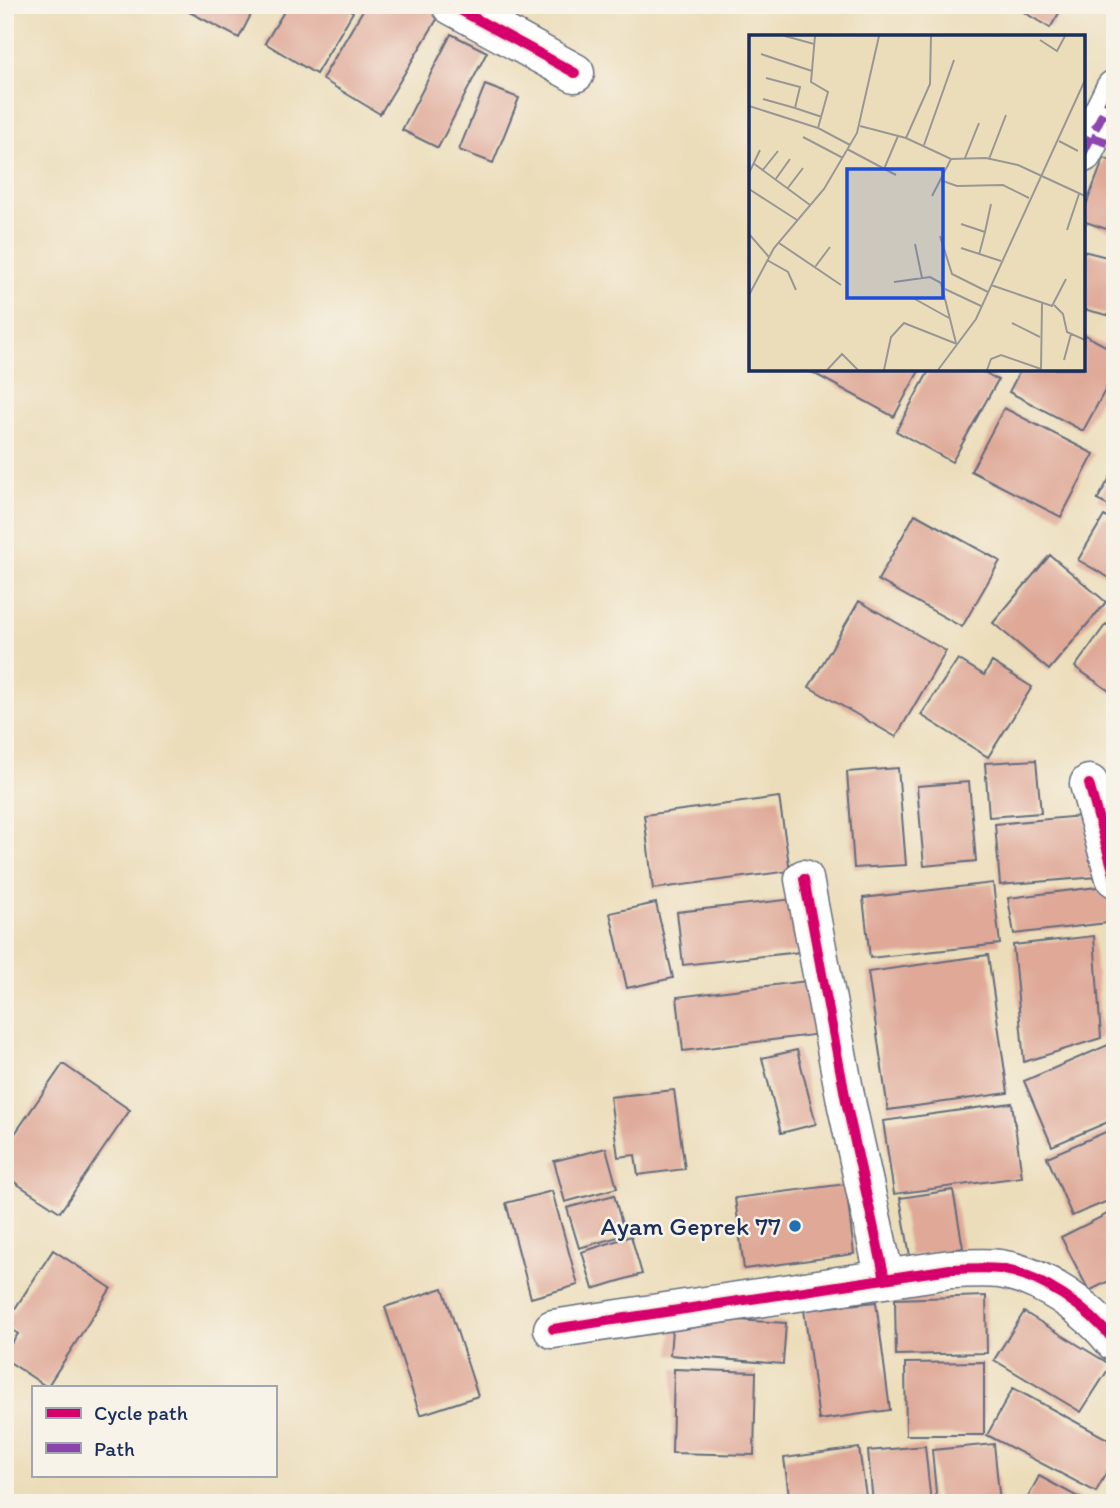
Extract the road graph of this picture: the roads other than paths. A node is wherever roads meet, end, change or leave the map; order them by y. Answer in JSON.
{"nodes":[{"id":1,"x":451,"y":5,"type":"edge"},
{"id":2,"x":575,"y":73,"type":"dead end"},
{"id":3,"x":1115,"y":89,"type":"edge"},
{"id":4,"x":1096,"y":145,"type":"edge"},
{"id":5,"x":1089,"y":784,"type":"dead end"},
{"id":6,"x":1115,"y":878,"type":"edge"},
{"id":7,"x":804,"y":879,"type":"dead end"},
{"id":8,"x":885,"y":1279,"type":"junction"},
{"id":9,"x":553,"y":1329,"type":"dead end"},
{"id":10,"x":1115,"y":1342,"type":"edge"}],
"edges":[{"from":1,"to":2,"type":"street"},
{"from":3,"to":4,"type":"street"},
{"from":5,"to":6,"type":"street"},
{"from":7,"to":8,"type":"street"},
{"from":8,"to":9,"type":"street"},
{"from":8,"to":10,"type":"street"}]}
